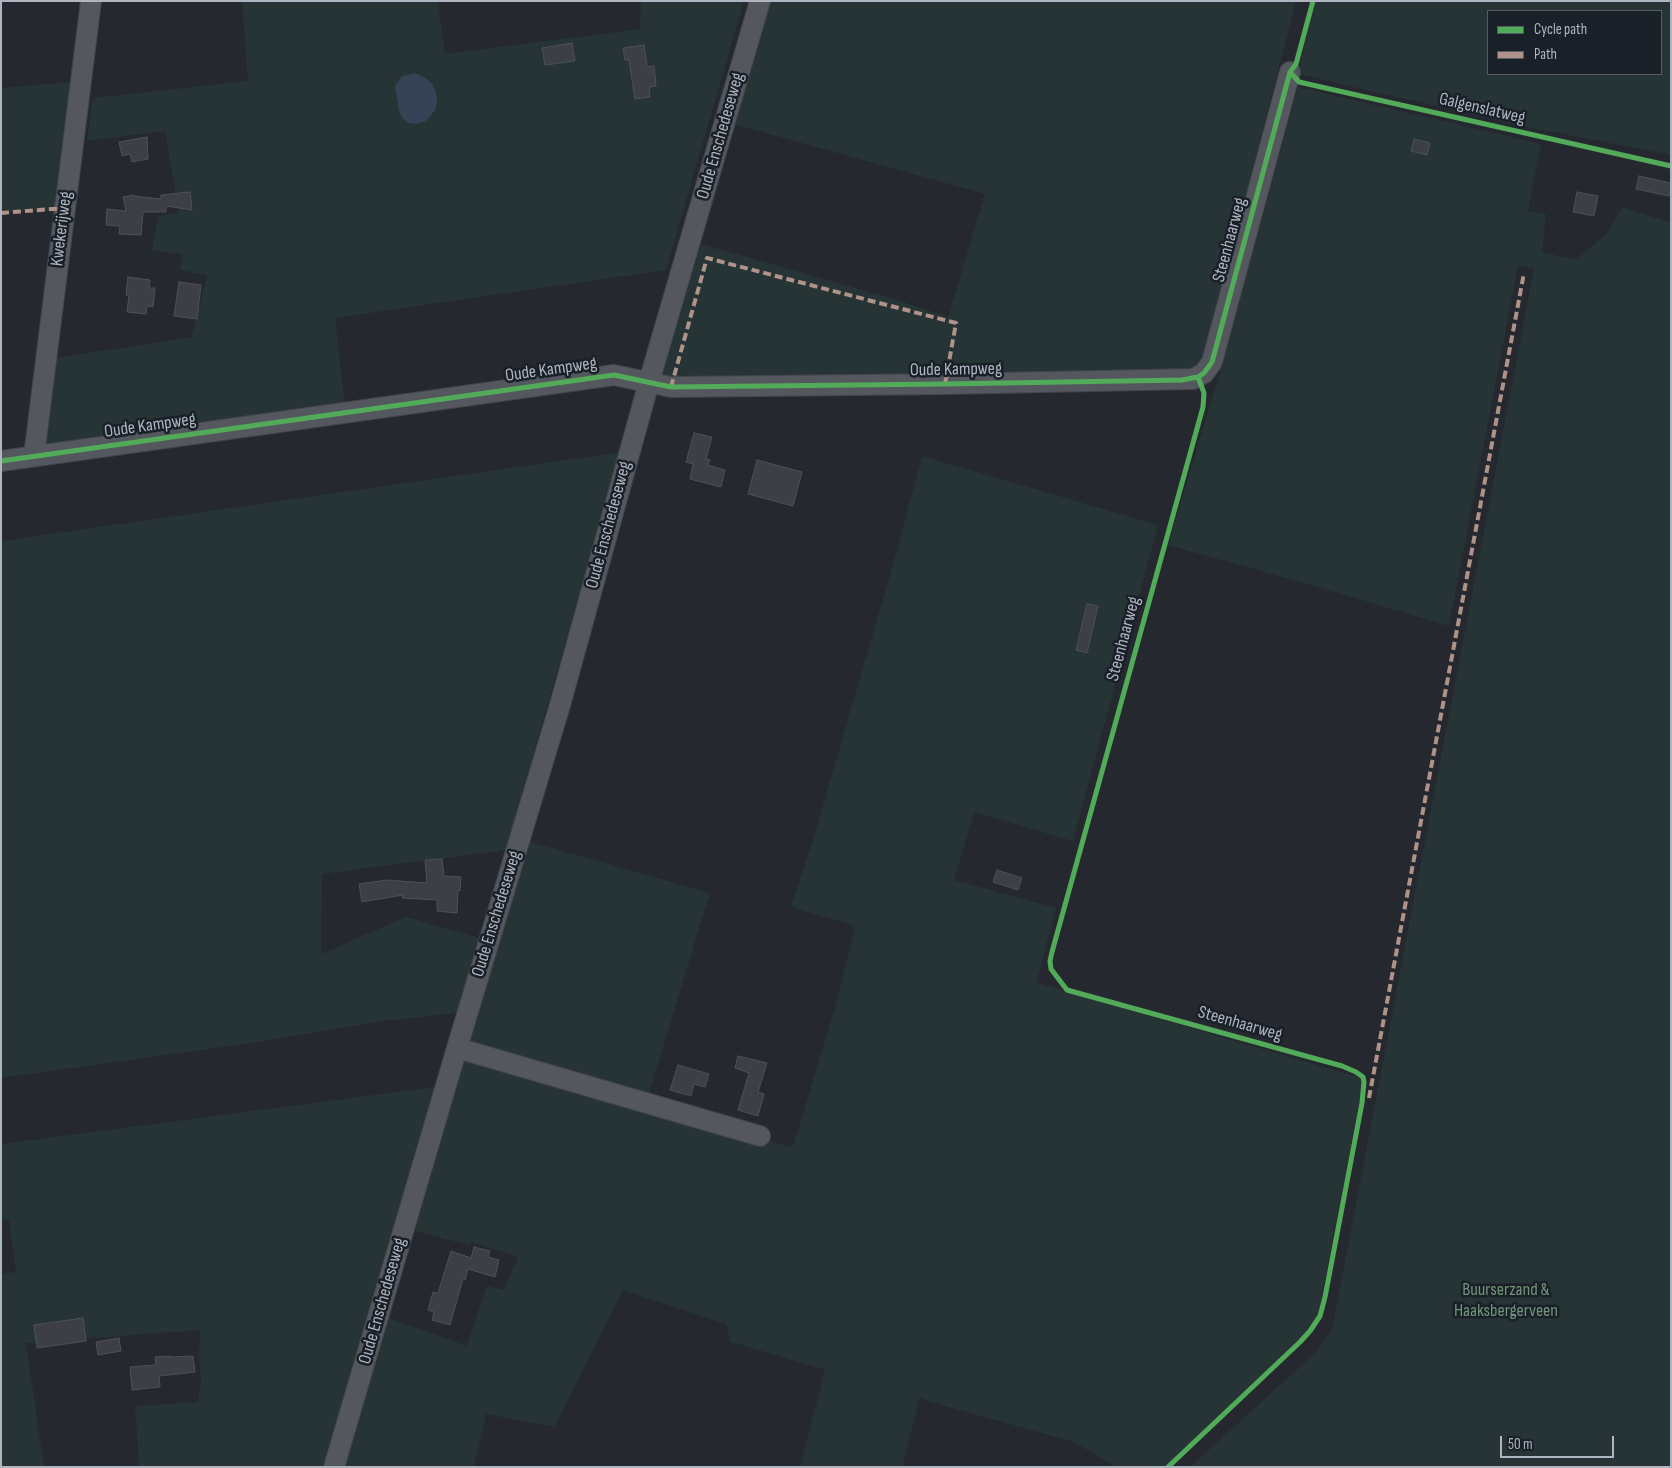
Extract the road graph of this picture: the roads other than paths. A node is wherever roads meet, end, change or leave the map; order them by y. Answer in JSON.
{"nodes":[{"id":1,"x":91,"y":1,"type":"edge"},
{"id":2,"x":760,"y":1,"type":"edge"},
{"id":3,"x":1290,"y":72,"type":"dead end"},
{"id":4,"x":1198,"y":377,"type":"joint"},
{"id":5,"x":649,"y":382,"type":"junction"},
{"id":6,"x":34,"y":456,"type":"junction"},
{"id":7,"x":1,"y":461,"type":"edge"},
{"id":8,"x":456,"y":1048,"type":"junction"},
{"id":9,"x":760,"y":1136,"type":"dead end"},
{"id":10,"x":334,"y":1467,"type":"edge"}],
"edges":[{"from":1,"to":6,"type":"street","name":"Kwekerijweg"},
{"from":2,"to":5,"type":"street","name":"Oude Enschedeseweg"},
{"from":3,"to":4,"type":"street","name":"Steenhaarweg"},
{"from":4,"to":5,"type":"street","name":"Oude Kampweg"},
{"from":5,"to":6,"type":"street","name":"Oude Kampweg"},
{"from":5,"to":8,"type":"street","name":"Oude Enschedeseweg"},
{"from":6,"to":7,"type":"street","name":"Oude Kampweg"},
{"from":8,"to":9,"type":"street"},
{"from":8,"to":10,"type":"street","name":"Oude Enschedeseweg"}]}
